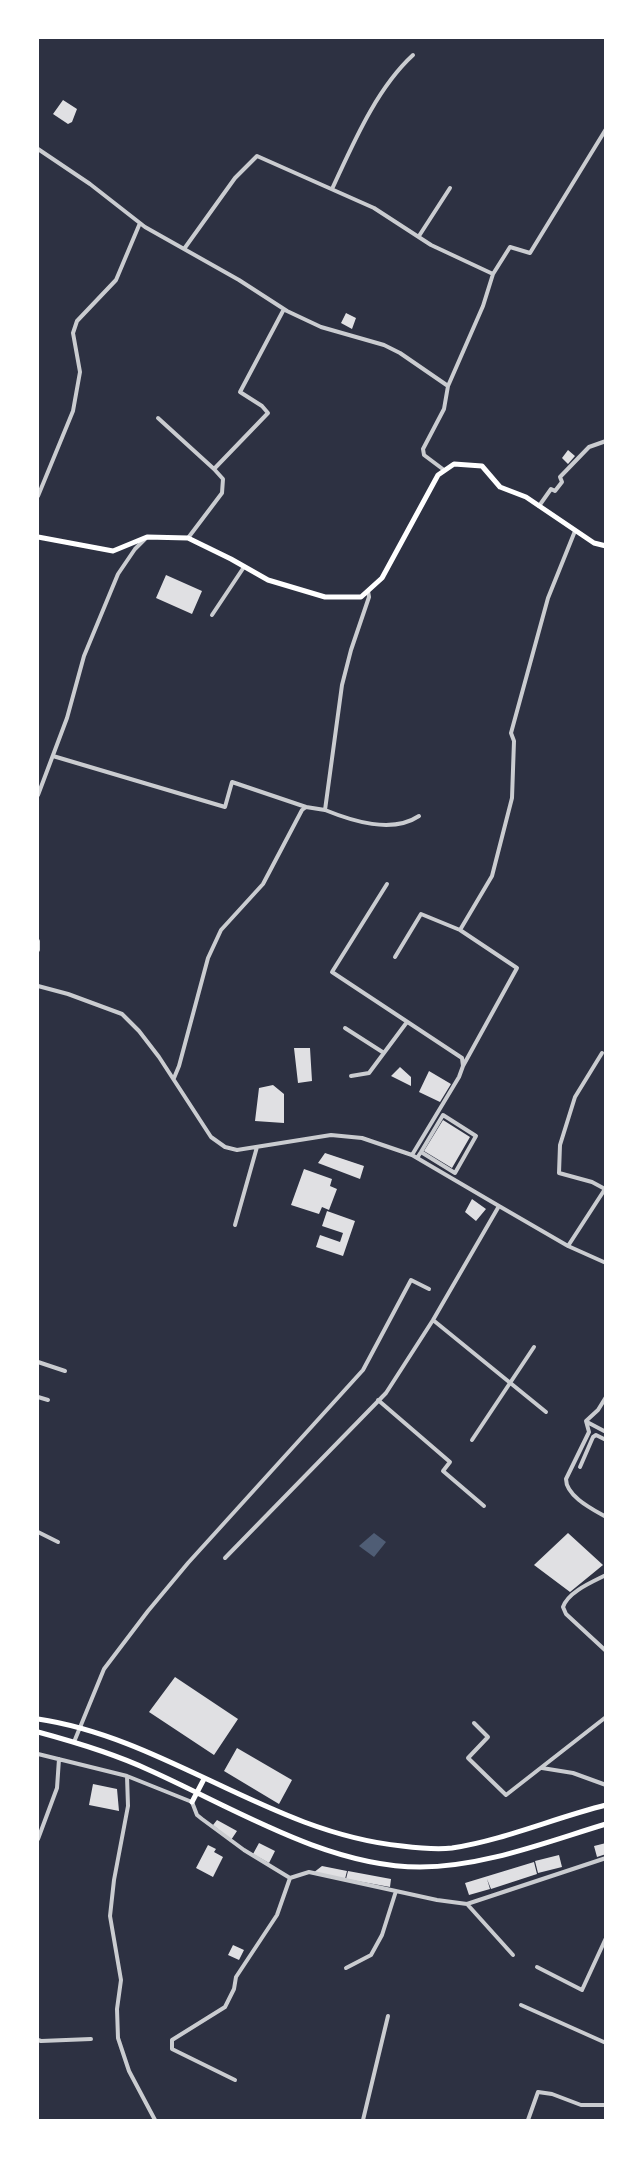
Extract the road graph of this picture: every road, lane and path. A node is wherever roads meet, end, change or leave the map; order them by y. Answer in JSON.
{"nodes":[{"id":1,"x":413,"y":55,"type":"dead end"},
{"id":2,"x":606,"y":129,"type":"edge"},
{"id":3,"x":38,"y":149,"type":"edge"},
{"id":4,"x":450,"y":188,"type":"dead end"},
{"id":5,"x":332,"y":189,"type":"junction"},
{"id":6,"x":140,"y":223,"type":"junction"},
{"id":7,"x":419,"y":236,"type":"junction"},
{"id":8,"x":184,"y":249,"type":"junction"},
{"id":9,"x":493,"y":274,"type":"junction"},
{"id":10,"x":284,"y":309,"type":"junction"},
{"id":11,"x":448,"y":387,"type":"junction"},
{"id":12,"x":158,"y":418,"type":"dead end"},
{"id":13,"x":606,"y":441,"type":"edge"},
{"id":14,"x":214,"y":469,"type":"junction"},
{"id":15,"x":444,"y":470,"type":"junction"},
{"id":16,"x":38,"y":496,"type":"edge"},
{"id":17,"x":538,"y":506,"type":"junction"},
{"id":18,"x":575,"y":531,"type":"junction"},
{"id":19,"x":38,"y":537,"type":"edge"},
{"id":20,"x":147,"y":537,"type":"junction"},
{"id":21,"x":188,"y":538,"type":"junction"},
{"id":22,"x":606,"y":546,"type":"edge"},
{"id":23,"x":244,"y":567,"type":"junction"},
{"id":24,"x":368,"y":591,"type":"junction"},
{"id":25,"x":212,"y":615,"type":"dead end"},
{"id":26,"x":53,"y":756,"type":"junction"},
{"id":27,"x":38,"y":794,"type":"edge"},
{"id":28,"x":306,"y":807,"type":"junction"},
{"id":29,"x":325,"y":810,"type":"junction"},
{"id":30,"x":419,"y":816,"type":"dead end"},
{"id":31,"x":387,"y":884,"type":"dead end"},
{"id":32,"x":460,"y":930,"type":"junction"},
{"id":33,"x":38,"y":941,"type":"edge"},
{"id":34,"x":38,"y":950,"type":"edge"},
{"id":35,"x":395,"y":957,"type":"dead end"},
{"id":36,"x":38,"y":986,"type":"edge"},
{"id":37,"x":407,"y":1022,"type":"junction"},
{"id":38,"x":345,"y":1028,"type":"dead end"},
{"id":39,"x":384,"y":1053,"type":"junction"},
{"id":40,"x":602,"y":1053,"type":"dead end"},
{"id":41,"x":463,"y":1066,"type":"junction"},
{"id":42,"x":351,"y":1076,"type":"dead end"},
{"id":43,"x":173,"y":1079,"type":"junction"},
{"id":44,"x":257,"y":1147,"type":"junction"},
{"id":45,"x":421,"y":1152,"type":"junction"},
{"id":46,"x":412,"y":1155,"type":"junction"},
{"id":47,"x":417,"y":1158,"type":"junction"},
{"id":48,"x":499,"y":1206,"type":"junction"},
{"id":49,"x":235,"y":1225,"type":"dead end"},
{"id":50,"x":568,"y":1246,"type":"junction"},
{"id":51,"x":606,"y":1263,"type":"edge"},
{"id":52,"x":429,"y":1289,"type":"dead end"},
{"id":53,"x":434,"y":1320,"type":"junction"},
{"id":54,"x":534,"y":1347,"type":"dead end"},
{"id":55,"x":38,"y":1362,"type":"edge"},
{"id":56,"x":65,"y":1371,"type":"dead end"},
{"id":57,"x":510,"y":1382,"type":"junction"},
{"id":58,"x":38,"y":1397,"type":"edge"},
{"id":59,"x":606,"y":1397,"type":"edge"},
{"id":60,"x":48,"y":1400,"type":"dead end"},
{"id":61,"x":378,"y":1401,"type":"junction"},
{"id":62,"x":546,"y":1412,"type":"dead end"},
{"id":63,"x":586,"y":1421,"type":"junction"},
{"id":64,"x":606,"y":1432,"type":"edge"},
{"id":65,"x":472,"y":1440,"type":"dead end"},
{"id":66,"x":606,"y":1440,"type":"edge"},
{"id":67,"x":580,"y":1467,"type":"dead end"},
{"id":68,"x":484,"y":1506,"type":"dead end"},
{"id":69,"x":606,"y":1517,"type":"edge"},
{"id":70,"x":38,"y":1532,"type":"edge"},
{"id":71,"x":58,"y":1542,"type":"dead end"},
{"id":72,"x":225,"y":1558,"type":"dead end"},
{"id":73,"x":606,"y":1575,"type":"edge"},
{"id":74,"x":606,"y":1651,"type":"edge"},
{"id":75,"x":606,"y":1717,"type":"edge"},
{"id":76,"x":38,"y":1719,"type":"edge"},
{"id":77,"x":474,"y":1723,"type":"dead end"},
{"id":78,"x":78,"y":1728,"type":"junction"},
{"id":79,"x":38,"y":1732,"type":"edge"},
{"id":80,"x":74,"y":1742,"type":"junction"},
{"id":81,"x":38,"y":1754,"type":"edge"},
{"id":82,"x":59,"y":1759,"type":"junction"},
{"id":83,"x":542,"y":1767,"type":"junction"},
{"id":84,"x":127,"y":1776,"type":"junction"},
{"id":85,"x":204,"y":1779,"type":"junction"},
{"id":86,"x":606,"y":1785,"type":"edge"},
{"id":87,"x":197,"y":1793,"type":"junction"},
{"id":88,"x":192,"y":1802,"type":"junction"},
{"id":89,"x":606,"y":1805,"type":"edge"},
{"id":90,"x":606,"y":1824,"type":"edge"},
{"id":91,"x":40,"y":1827,"type":"edge"},
{"id":92,"x":38,"y":1839,"type":"edge"},
{"id":93,"x":606,"y":1858,"type":"edge"},
{"id":94,"x":290,"y":1878,"type":"junction"},
{"id":95,"x":396,"y":1891,"type":"junction"},
{"id":96,"x":467,"y":1904,"type":"junction"},
{"id":97,"x":606,"y":1938,"type":"edge"},
{"id":98,"x":513,"y":1955,"type":"dead end"},
{"id":99,"x":537,"y":1967,"type":"dead end"},
{"id":100,"x":346,"y":1968,"type":"dead end"},
{"id":101,"x":521,"y":2005,"type":"dead end"},
{"id":102,"x":388,"y":2016,"type":"dead end"},
{"id":103,"x":91,"y":2039,"type":"dead end"},
{"id":104,"x":38,"y":2040,"type":"edge"},
{"id":105,"x":606,"y":2043,"type":"edge"},
{"id":106,"x":235,"y":2080,"type":"dead end"},
{"id":107,"x":606,"y":2105,"type":"edge"},
{"id":108,"x":155,"y":2121,"type":"edge"},
{"id":109,"x":363,"y":2121,"type":"edge"},
{"id":110,"x":528,"y":2121,"type":"edge"}],
"edges":[{"from":1,"to":5,"type":"street"},
{"from":2,"to":9,"type":"street"},
{"from":3,"to":6,"type":"street"},
{"from":4,"to":7,"type":"street"},
{"from":5,"to":7,"type":"street"},
{"from":5,"to":8,"type":"street"},
{"from":6,"to":8,"type":"street"},
{"from":6,"to":16,"type":"street"},
{"from":7,"to":9,"type":"street"},
{"from":8,"to":10,"type":"street"},
{"from":9,"to":11,"type":"street"},
{"from":10,"to":11,"type":"street"},
{"from":10,"to":14,"type":"street"},
{"from":11,"to":15,"type":"street"},
{"from":12,"to":14,"type":"street"},
{"from":13,"to":17,"type":"street"},
{"from":14,"to":21,"type":"street"},
{"from":15,"to":17,"type":"main road"},
{"from":15,"to":24,"type":"main road"},
{"from":17,"to":18,"type":"main road"},
{"from":18,"to":22,"type":"main road"},
{"from":18,"to":32,"type":"street"},
{"from":19,"to":20,"type":"main road"},
{"from":20,"to":21,"type":"main road"},
{"from":20,"to":26,"type":"street"},
{"from":21,"to":23,"type":"main road"},
{"from":23,"to":24,"type":"main road"},
{"from":23,"to":25,"type":"street"},
{"from":24,"to":29,"type":"street"},
{"from":26,"to":27,"type":"street"},
{"from":26,"to":28,"type":"street"},
{"from":28,"to":29,"type":"street"},
{"from":28,"to":43,"type":"street"},
{"from":29,"to":30,"type":"street"},
{"from":31,"to":37,"type":"street"},
{"from":32,"to":35,"type":"street"},
{"from":32,"to":41,"type":"street"},
{"from":33,"to":34,"type":"street"},
{"from":36,"to":43,"type":"street"},
{"from":37,"to":39,"type":"street"},
{"from":37,"to":41,"type":"street"},
{"from":38,"to":39,"type":"street"},
{"from":39,"to":42,"type":"street"},
{"from":40,"to":50,"type":"street"},
{"from":41,"to":46,"type":"street"},
{"from":43,"to":44,"type":"street"},
{"from":44,"to":46,"type":"street"},
{"from":44,"to":49,"type":"street"},
{"from":45,"to":45,"type":"street"},
{"from":45,"to":47,"type":"street"},
{"from":46,"to":47,"type":"street"},
{"from":47,"to":48,"type":"street"},
{"from":48,"to":50,"type":"street"},
{"from":48,"to":53,"type":"street"},
{"from":50,"to":51,"type":"street"},
{"from":52,"to":78,"type":"street"},
{"from":53,"to":57,"type":"street"},
{"from":53,"to":61,"type":"street"},
{"from":54,"to":57,"type":"street"},
{"from":55,"to":56,"type":"street"},
{"from":57,"to":62,"type":"street"},
{"from":57,"to":65,"type":"street"},
{"from":58,"to":60,"type":"street"},
{"from":59,"to":63,"type":"street"},
{"from":61,"to":68,"type":"street"},
{"from":61,"to":72,"type":"street"},
{"from":63,"to":64,"type":"street"},
{"from":63,"to":69,"type":"street"},
{"from":66,"to":67,"type":"street"},
{"from":70,"to":71,"type":"street"},
{"from":73,"to":74,"type":"street"},
{"from":75,"to":83,"type":"street"},
{"from":76,"to":78,"type":"main road"},
{"from":77,"to":83,"type":"street"},
{"from":78,"to":80,"type":"street"},
{"from":78,"to":85,"type":"main road"},
{"from":79,"to":80,"type":"main road"},
{"from":80,"to":87,"type":"main road"},
{"from":81,"to":82,"type":"street"},
{"from":82,"to":84,"type":"street"},
{"from":82,"to":91,"type":"street"},
{"from":83,"to":86,"type":"street"},
{"from":84,"to":88,"type":"street"},
{"from":84,"to":108,"type":"street"},
{"from":85,"to":87,"type":"main road"},
{"from":85,"to":89,"type":"main road"},
{"from":87,"to":88,"type":"main road"},
{"from":87,"to":90,"type":"main road"},
{"from":88,"to":94,"type":"street"},
{"from":91,"to":92,"type":"street"},
{"from":93,"to":96,"type":"street"},
{"from":94,"to":95,"type":"street"},
{"from":94,"to":106,"type":"street"},
{"from":95,"to":96,"type":"street"},
{"from":95,"to":100,"type":"street"},
{"from":96,"to":98,"type":"street"},
{"from":97,"to":99,"type":"street"},
{"from":101,"to":105,"type":"street"},
{"from":102,"to":109,"type":"street"},
{"from":103,"to":104,"type":"street"},
{"from":107,"to":110,"type":"street"}]}
